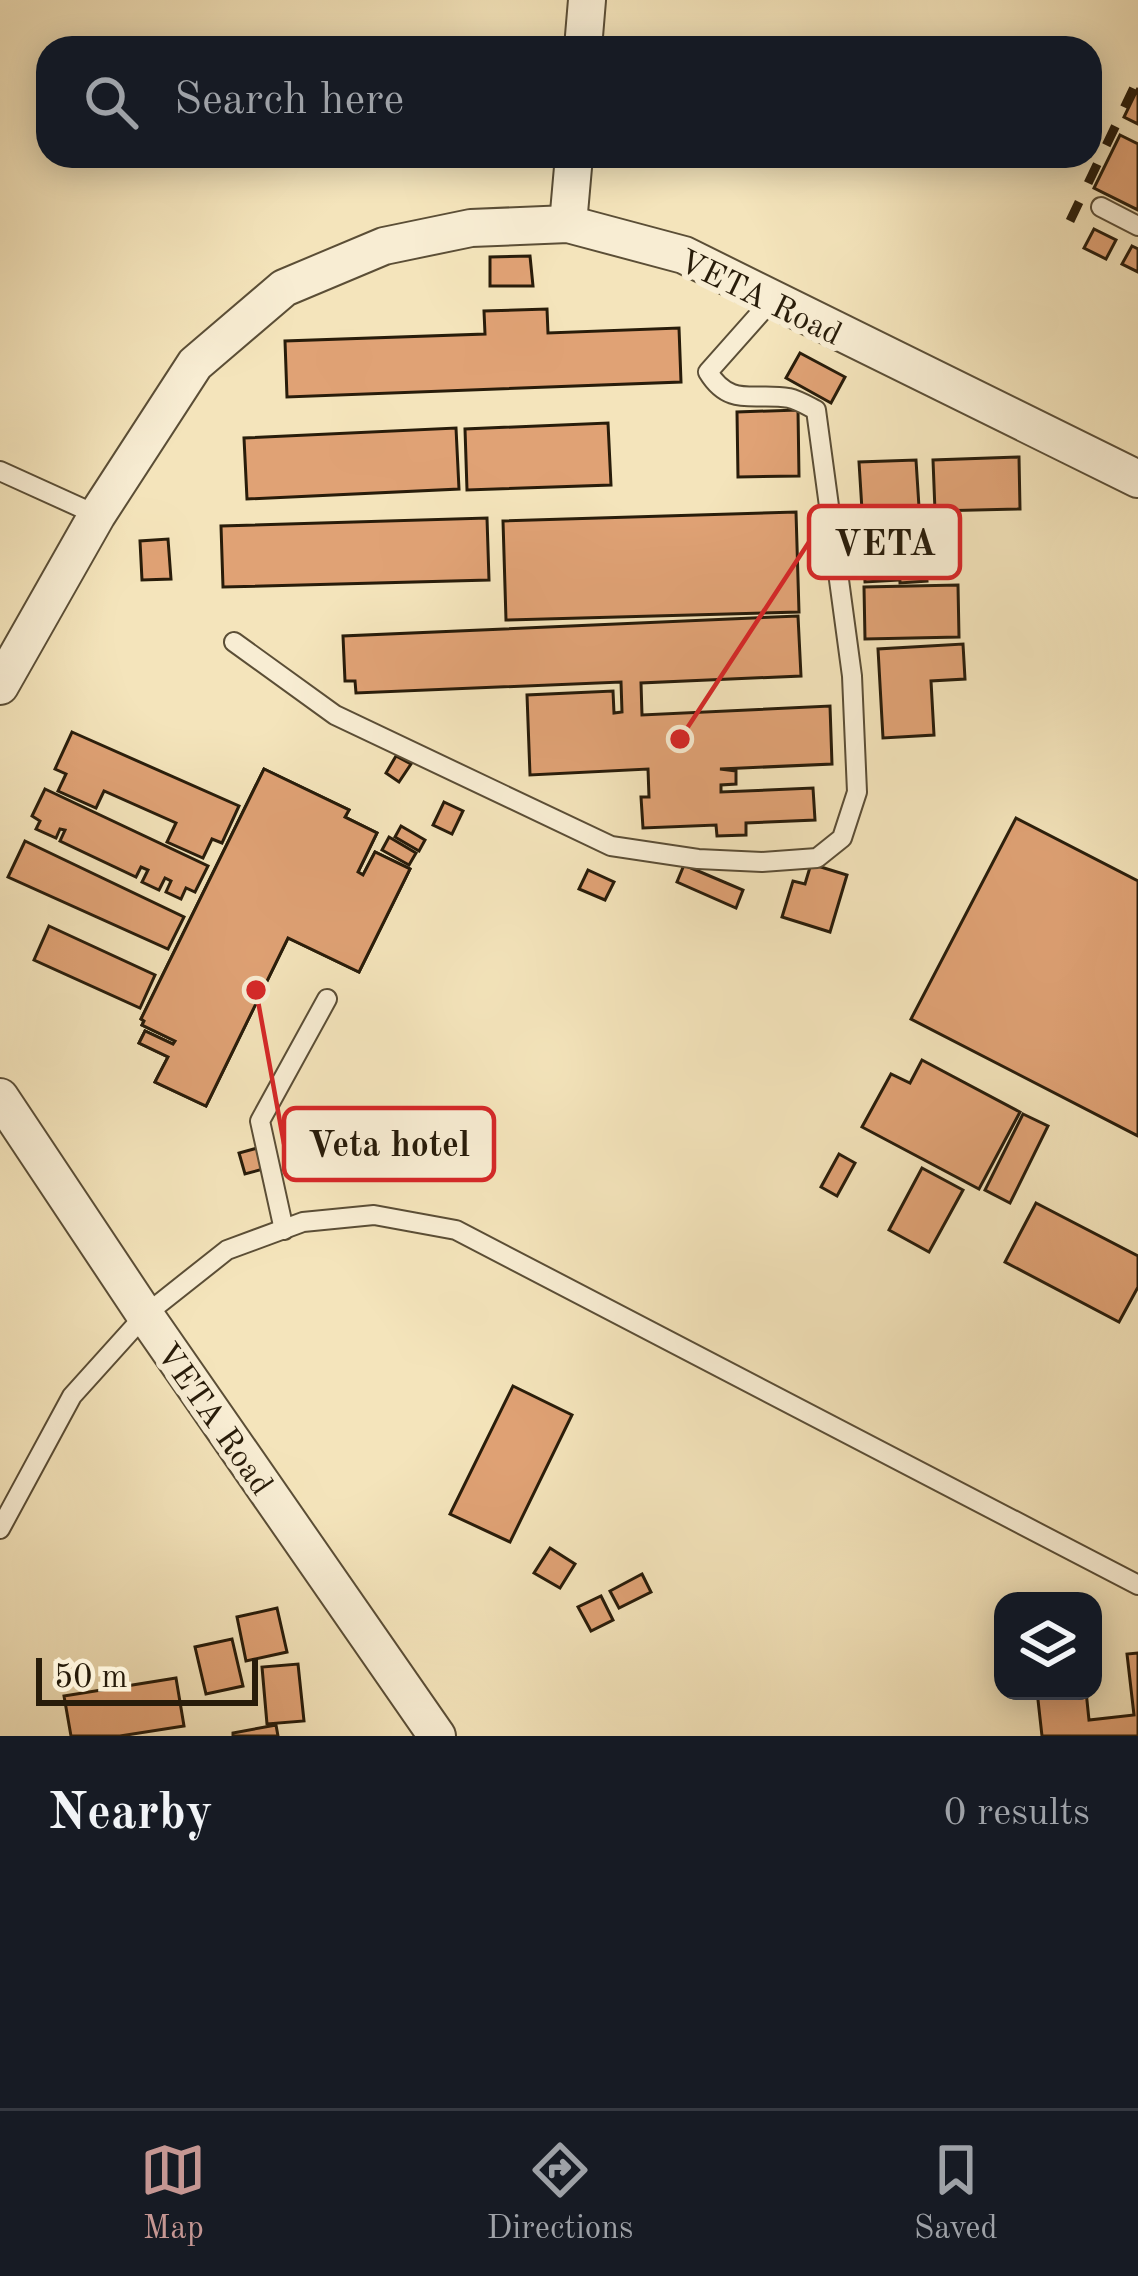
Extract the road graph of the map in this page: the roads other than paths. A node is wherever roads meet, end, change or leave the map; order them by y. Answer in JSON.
{"nodes":[{"id":1,"x":587,"y":0,"type":"edge"},
{"id":2,"x":584,"y":36,"type":"edge"},
{"id":3,"x":573,"y":168,"type":"edge"},
{"id":4,"x":1101,"y":207,"type":"dead end"},
{"id":5,"x":568,"y":224,"type":"junction"},
{"id":6,"x":1138,"y":226,"type":"edge"},
{"id":7,"x":771,"y":301,"type":"junction"},
{"id":8,"x":0,"y":471,"type":"edge"},
{"id":9,"x":1138,"y":479,"type":"edge"},
{"id":10,"x":97,"y":515,"type":"junction"},
{"id":11,"x":234,"y":642,"type":"dead end"},
{"id":12,"x":0,"y":686,"type":"edge"},
{"id":13,"x":327,"y":999,"type":"dead end"},
{"id":14,"x":0,"y":1097,"type":"edge"},
{"id":15,"x":284,"y":1230,"type":"junction"},
{"id":16,"x":146,"y":1315,"type":"junction"},
{"id":17,"x":0,"y":1529,"type":"edge"},
{"id":18,"x":1138,"y":1585,"type":"edge"},
{"id":19,"x":437,"y":1736,"type":"edge"}],
"edges":[{"from":1,"to":2,"type":"street"},
{"from":3,"to":5,"type":"street"},
{"from":4,"to":6,"type":"lane"},
{"from":5,"to":7,"type":"street","name":"VETA Road"},
{"from":5,"to":10,"type":"street","name":"VETA Road"},
{"from":7,"to":9,"type":"street","name":"VETA Road"},
{"from":7,"to":11,"type":"lane"},
{"from":8,"to":10,"type":"lane"},
{"from":10,"to":12,"type":"street","name":"VETA Road"},
{"from":13,"to":15,"type":"lane"},
{"from":14,"to":16,"type":"street","name":"VETA Road"},
{"from":15,"to":16,"type":"lane"},
{"from":15,"to":18,"type":"lane"},
{"from":16,"to":17,"type":"lane"},
{"from":16,"to":19,"type":"street","name":"VETA Road"}]}
